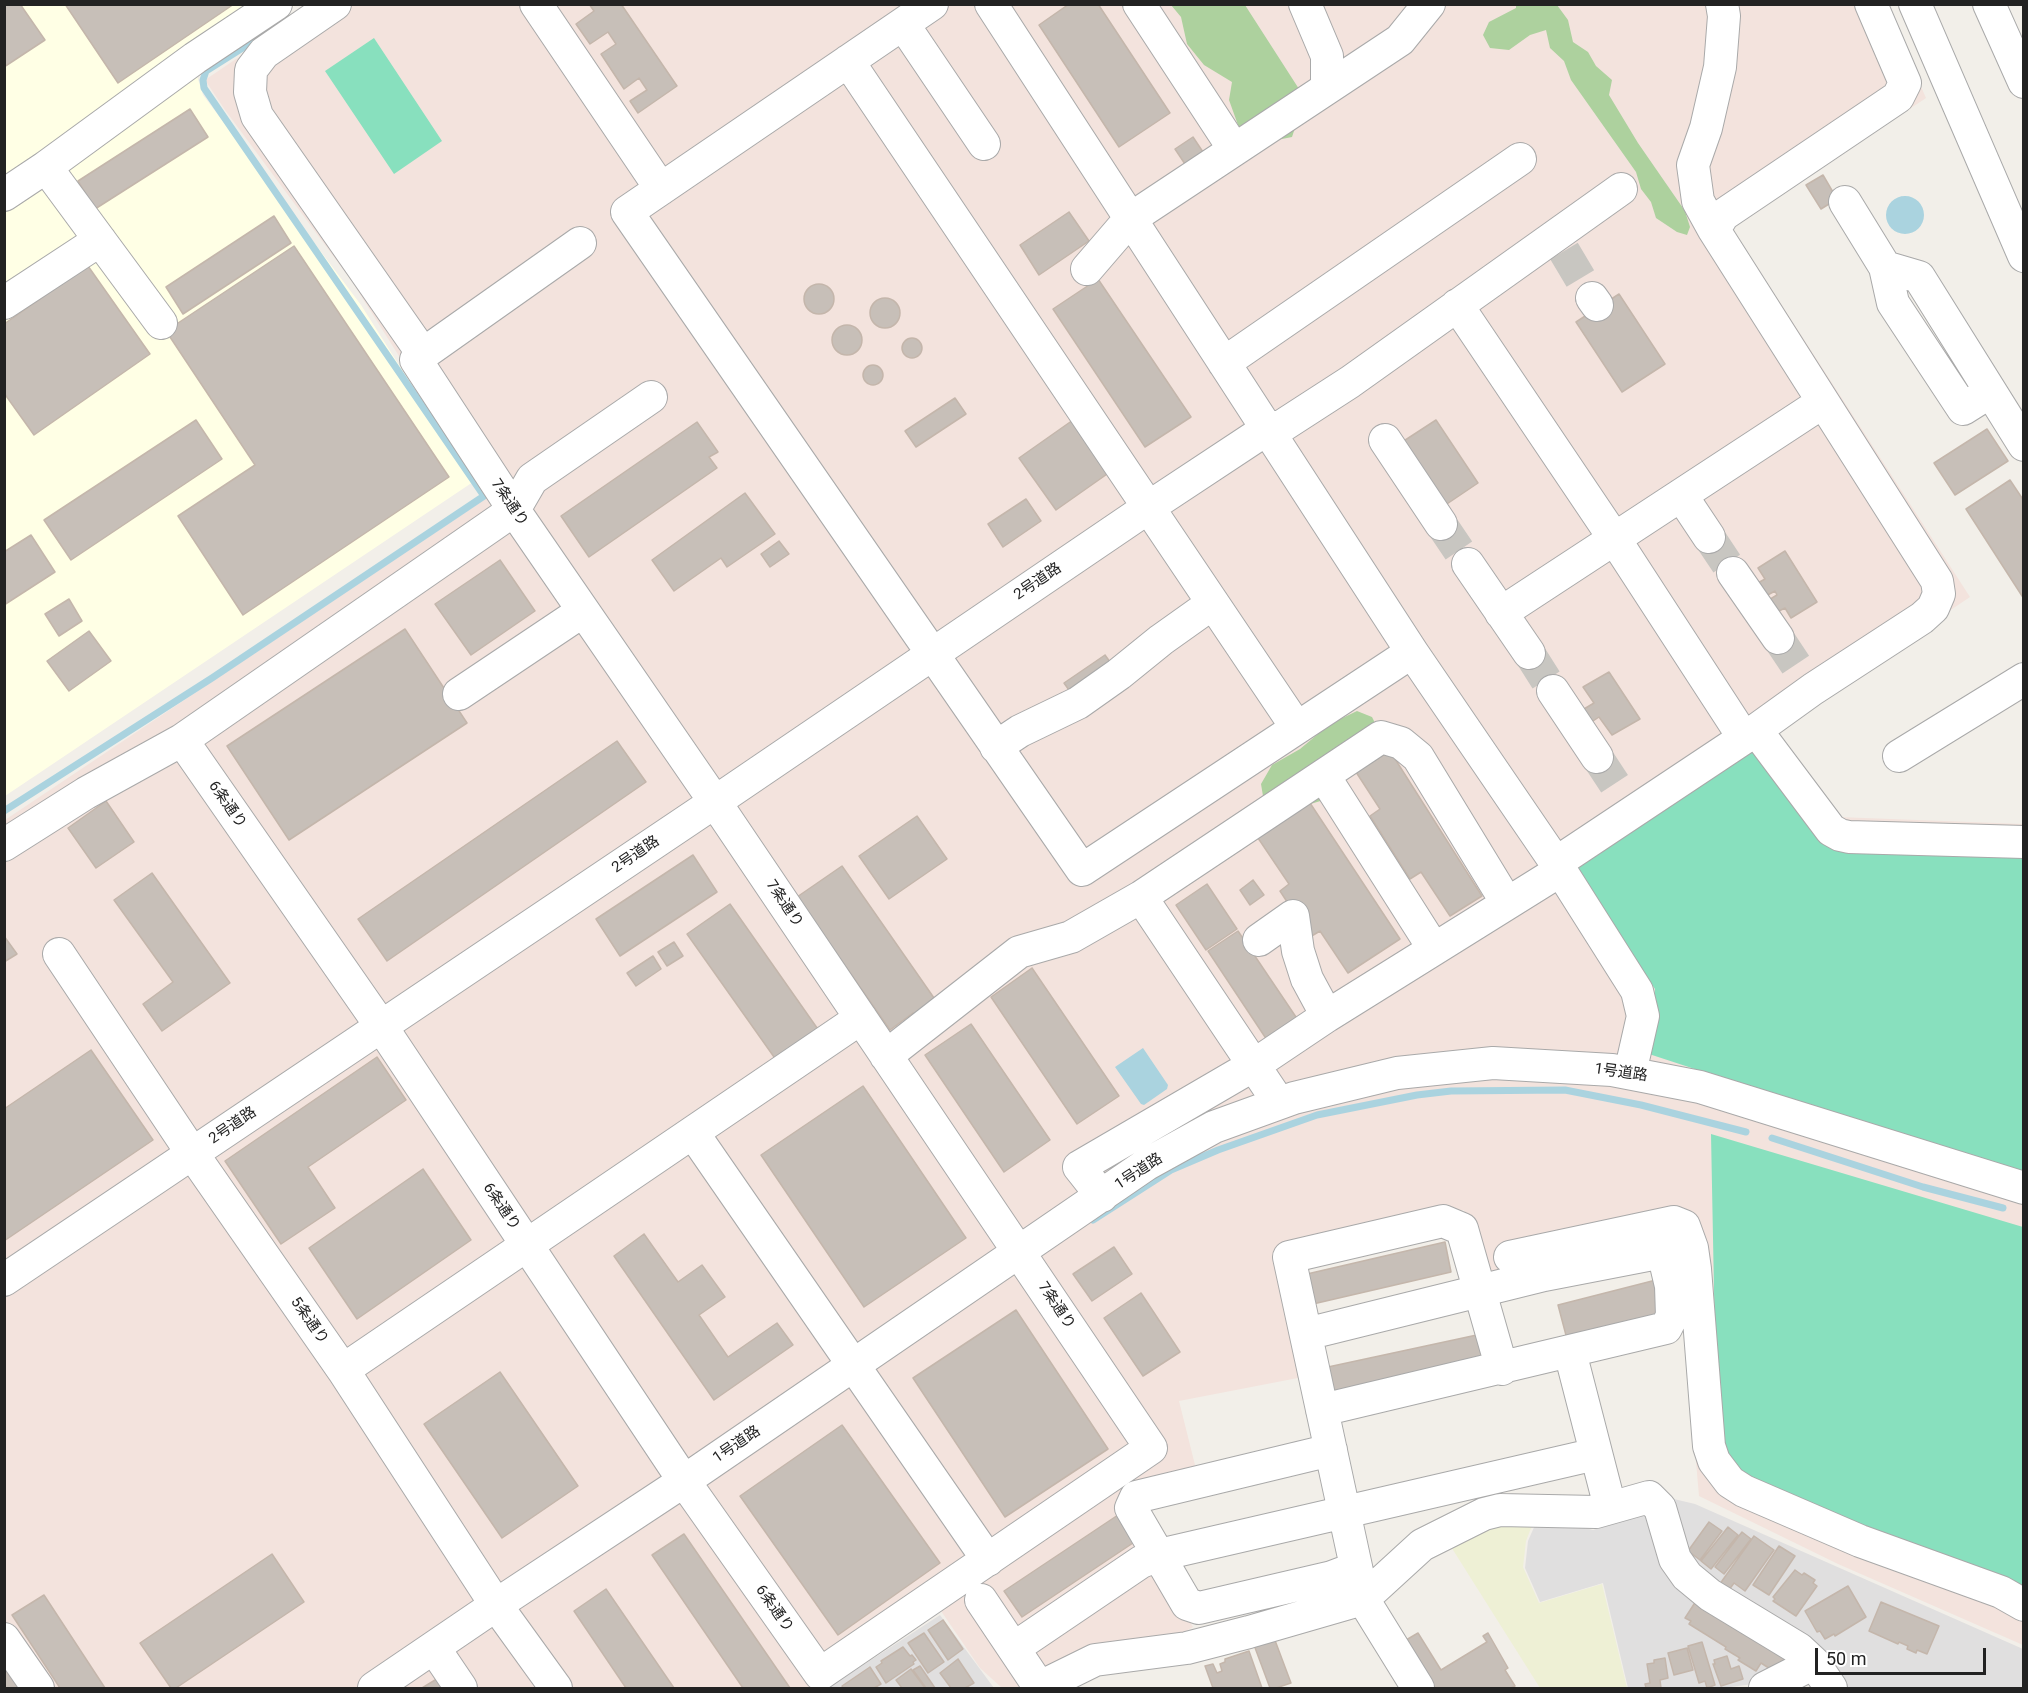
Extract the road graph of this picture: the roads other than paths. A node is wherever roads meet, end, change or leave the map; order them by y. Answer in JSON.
{"nodes":[{"id":1,"x":276,"y":4,"type":"edge"},
{"id":2,"x":335,"y":4,"type":"edge"},
{"id":3,"x":536,"y":4,"type":"edge"},
{"id":4,"x":932,"y":4,"type":"edge"},
{"id":5,"x":991,"y":4,"type":"edge"},
{"id":6,"x":1139,"y":4,"type":"edge"},
{"id":7,"x":1305,"y":4,"type":"edge"},
{"id":8,"x":1429,"y":4,"type":"edge"},
{"id":9,"x":1722,"y":4,"type":"edge"},
{"id":10,"x":1871,"y":4,"type":"edge"},
{"id":11,"x":1915,"y":4,"type":"edge"},
{"id":12,"x":903,"y":24,"type":"junction"},
{"id":13,"x":2004,"y":26,"type":"edge"},
{"id":14,"x":848,"y":61,"type":"junction"},
{"id":15,"x":2024,"y":82,"type":"edge"},
{"id":16,"x":1327,"y":88,"type":"junction"},
{"id":17,"x":984,"y":144,"type":"dead end"},
{"id":18,"x":1234,"y":149,"type":"junction"},
{"id":19,"x":1520,"y":159,"type":"dead end"},
{"id":20,"x":46,"y":167,"type":"junction"},
{"id":21,"x":661,"y":189,"type":"junction"},
{"id":22,"x":1620,"y":189,"type":"dead end"},
{"id":23,"x":4,"y":195,"type":"edge"},
{"id":24,"x":1845,"y":202,"type":"dead end"},
{"id":25,"x":1130,"y":219,"type":"junction"},
{"id":26,"x":1714,"y":230,"type":"junction"},
{"id":27,"x":100,"y":240,"type":"junction"},
{"id":28,"x":580,"y":243,"type":"dead end"},
{"id":29,"x":2024,"y":256,"type":"edge"},
{"id":30,"x":1087,"y":269,"type":"dead end"},
{"id":31,"x":4,"y":303,"type":"edge"},
{"id":32,"x":1457,"y":305,"type":"junction"},
{"id":33,"x":160,"y":323,"type":"dead end"},
{"id":34,"x":419,"y":357,"type":"junction"},
{"id":35,"x":1224,"y":363,"type":"junction"},
{"id":36,"x":651,"y":397,"type":"dead end"},
{"id":37,"x":1823,"y":402,"type":"junction"},
{"id":38,"x":1267,"y":429,"type":"junction"},
{"id":39,"x":1385,"y":440,"type":"dead end"},
{"id":40,"x":2024,"y":445,"type":"edge"},
{"id":41,"x":1682,"y":495,"type":"junction"},
{"id":42,"x":1149,"y":507,"type":"junction"},
{"id":43,"x":514,"y":510,"type":"junction"},
{"id":44,"x":1441,"y":524,"type":"tunnel mouth"},
{"id":45,"x":1709,"y":537,"type":"tunnel mouth"},
{"id":46,"x":1614,"y":538,"type":"junction"},
{"id":47,"x":1468,"y":564,"type":"tunnel mouth"},
{"id":48,"x":1734,"y":573,"type":"tunnel mouth"},
{"id":49,"x":1214,"y":603,"type":"junction"},
{"id":50,"x":583,"y":611,"type":"junction"},
{"id":51,"x":1502,"y":613,"type":"junction"},
{"id":52,"x":1778,"y":638,"type":"tunnel mouth"},
{"id":53,"x":1412,"y":652,"type":"junction"},
{"id":54,"x":1529,"y":653,"type":"tunnel mouth"},
{"id":55,"x":932,"y":654,"type":"junction"},
{"id":56,"x":2024,"y":679,"type":"edge"},
{"id":57,"x":1553,"y":691,"type":"tunnel mouth"},
{"id":58,"x":459,"y":694,"type":"dead end"},
{"id":59,"x":1297,"y":728,"type":"junction"},
{"id":60,"x":1750,"y":734,"type":"junction"},
{"id":61,"x":1008,"y":739,"type":"junction"},
{"id":62,"x":182,"y":740,"type":"junction"},
{"id":63,"x":1899,"y":756,"type":"dead end"},
{"id":64,"x":1597,"y":757,"type":"tunnel mouth"},
{"id":65,"x":1324,"y":776,"type":"junction"},
{"id":66,"x":715,"y":802,"type":"junction"},
{"id":67,"x":2024,"y":842,"type":"edge"},
{"id":68,"x":4,"y":845,"type":"edge"},
{"id":69,"x":1559,"y":866,"type":"junction"},
{"id":70,"x":1141,"y":897,"type":"junction"},
{"id":71,"x":1507,"y":903,"type":"junction"},
{"id":72,"x":1259,"y":940,"type":"dead end"},
{"id":73,"x":1434,"y":949,"type":"junction"},
{"id":74,"x":59,"y":954,"type":"dead end"},
{"id":75,"x":1327,"y":1016,"type":"junction"},
{"id":76,"x":861,"y":1018,"type":"junction"},
{"id":77,"x":381,"y":1026,"type":"junction"},
{"id":78,"x":886,"y":1056,"type":"junction"},
{"id":79,"x":1254,"y":1065,"type":"junction"},
{"id":80,"x":1630,"y":1073,"type":"junction"},
{"id":81,"x":1279,"y":1103,"type":"junction"},
{"id":82,"x":693,"y":1133,"type":"junction"},
{"id":83,"x":192,"y":1153,"type":"junction"},
{"id":84,"x":2024,"y":1188,"type":"edge"},
{"id":85,"x":1102,"y":1196,"type":"junction"},
{"id":86,"x":528,"y":1246,"type":"junction"},
{"id":87,"x":1020,"y":1252,"type":"junction"},
{"id":88,"x":1510,"y":1257,"type":"dead end"},
{"id":89,"x":4,"y":1280,"type":"edge"},
{"id":90,"x":1480,"y":1292,"type":"junction"},
{"id":91,"x":1306,"y":1334,"type":"junction"},
{"id":92,"x":1570,"y":1352,"type":"junction"},
{"id":93,"x":855,"y":1365,"type":"junction"},
{"id":94,"x":1502,"y":1369,"type":"junction"},
{"id":95,"x":343,"y":1370,"type":"junction"},
{"id":96,"x":1322,"y":1410,"type":"junction"},
{"id":97,"x":1331,"y":1450,"type":"junction"},
{"id":98,"x":1596,"y":1454,"type":"junction"},
{"id":99,"x":684,"y":1481,"type":"junction"},
{"id":100,"x":1610,"y":1508,"type":"junction"},
{"id":101,"x":1344,"y":1511,"type":"junction"},
{"id":102,"x":1160,"y":1555,"type":"junction"},
{"id":103,"x":988,"y":1560,"type":"junction"},
{"id":104,"x":1356,"y":1568,"type":"junction"},
{"id":105,"x":1363,"y":1599,"type":"junction"},
{"id":106,"x":981,"y":1600,"type":"dead end"},
{"id":107,"x":2024,"y":1605,"type":"edge"},
{"id":108,"x":501,"y":1612,"type":"junction"},
{"id":109,"x":4,"y":1638,"type":"edge"},
{"id":110,"x":1014,"y":1648,"type":"junction"},
{"id":111,"x":444,"y":1663,"type":"edge"},
{"id":112,"x":1814,"y":1663,"type":"junction"},
{"id":113,"x":1039,"y":1688,"type":"edge"},
{"id":114,"x":38,"y":1689,"type":"edge"},
{"id":115,"x":374,"y":1689,"type":"edge"},
{"id":116,"x":556,"y":1689,"type":"edge"},
{"id":117,"x":1418,"y":1689,"type":"edge"},
{"id":118,"x":1766,"y":1689,"type":"edge"},
{"id":119,"x":1831,"y":1689,"type":"edge"}],
"edges":[{"from":1,"to":20,"type":"street"},
{"from":2,"to":34,"type":"street","name":"7条通り"},
{"from":3,"to":21,"type":"street"},
{"from":4,"to":12,"type":"street"},
{"from":5,"to":25,"type":"street"},
{"from":6,"to":18,"type":"street"},
{"from":7,"to":16,"type":"street"},
{"from":8,"to":16,"type":"street"},
{"from":9,"to":26,"type":"street"},
{"from":10,"to":26,"type":"street"},
{"from":11,"to":29,"type":"street"},
{"from":12,"to":14,"type":"street"},
{"from":12,"to":17,"type":"street"},
{"from":13,"to":15,"type":"street"},
{"from":14,"to":21,"type":"street"},
{"from":14,"to":42,"type":"street"},
{"from":16,"to":18,"type":"street"},
{"from":18,"to":25,"type":"street"},
{"from":19,"to":35,"type":"street"},
{"from":20,"to":23,"type":"street"},
{"from":20,"to":27,"type":"street"},
{"from":21,"to":55,"type":"street"},
{"from":22,"to":32,"type":"street","name":"2号道路"},
{"from":24,"to":40,"type":"street"},
{"from":25,"to":30,"type":"street"},
{"from":25,"to":35,"type":"street"},
{"from":26,"to":37,"type":"street"},
{"from":27,"to":31,"type":"street"},
{"from":27,"to":33,"type":"street"},
{"from":28,"to":34,"type":"street"},
{"from":32,"to":38,"type":"street","name":"2号道路"},
{"from":32,"to":46,"type":"street"},
{"from":34,"to":43,"type":"street","name":"7条通り"},
{"from":35,"to":38,"type":"street"},
{"from":36,"to":43,"type":"street"},
{"from":37,"to":41,"type":"street"},
{"from":37,"to":60,"type":"street"},
{"from":38,"to":42,"type":"street","name":"2号道路"},
{"from":38,"to":53,"type":"street"},
{"from":39,"to":44,"type":"street"},
{"from":41,"to":45,"type":"street"},
{"from":41,"to":46,"type":"street"},
{"from":42,"to":49,"type":"street"},
{"from":42,"to":55,"type":"street","name":"2号道路"},
{"from":43,"to":50,"type":"street","name":"7条通り"},
{"from":43,"to":62,"type":"street"},
{"from":46,"to":51,"type":"street"},
{"from":46,"to":60,"type":"street"},
{"from":47,"to":51,"type":"street"},
{"from":48,"to":52,"type":"street"},
{"from":49,"to":59,"type":"street"},
{"from":49,"to":61,"type":"street"},
{"from":50,"to":58,"type":"street"},
{"from":50,"to":66,"type":"street","name":"7条通り"},
{"from":51,"to":54,"type":"street"},
{"from":53,"to":59,"type":"street"},
{"from":53,"to":69,"type":"street"},
{"from":55,"to":61,"type":"street"},
{"from":55,"to":66,"type":"street","name":"2号道路"},
{"from":56,"to":63,"type":"street"},
{"from":57,"to":64,"type":"street"},
{"from":59,"to":61,"type":"street"},
{"from":60,"to":67,"type":"street"},
{"from":60,"to":69,"type":"street"},
{"from":62,"to":68,"type":"street"},
{"from":62,"to":77,"type":"street","name":"6条通り"},
{"from":65,"to":70,"type":"street"},
{"from":65,"to":71,"type":"street"},
{"from":65,"to":73,"type":"street"},
{"from":66,"to":76,"type":"street","name":"7条通り"},
{"from":66,"to":77,"type":"street","name":"2号道路"},
{"from":69,"to":71,"type":"street"},
{"from":69,"to":80,"type":"street"},
{"from":70,"to":78,"type":"street"},
{"from":70,"to":79,"type":"street"},
{"from":71,"to":73,"type":"street"},
{"from":72,"to":75,"type":"street"},
{"from":73,"to":75,"type":"street"},
{"from":74,"to":83,"type":"street","name":"5条通り"},
{"from":75,"to":79,"type":"street"},
{"from":76,"to":78,"type":"street","name":"7条通り"},
{"from":76,"to":82,"type":"street"},
{"from":77,"to":83,"type":"street","name":"2号道路"},
{"from":77,"to":86,"type":"street","name":"6条通り"},
{"from":78,"to":87,"type":"street","name":"7条通り"},
{"from":79,"to":81,"type":"street"},
{"from":79,"to":85,"type":"street"},
{"from":80,"to":81,"type":"street","name":"1号道路"},
{"from":80,"to":84,"type":"street","name":"1号道路"},
{"from":81,"to":85,"type":"street","name":"1号道路"},
{"from":82,"to":86,"type":"street"},
{"from":82,"to":93,"type":"street"},
{"from":83,"to":89,"type":"street","name":"2号道路"},
{"from":83,"to":95,"type":"street","name":"5条通り"},
{"from":85,"to":87,"type":"street","name":"1号道路"},
{"from":86,"to":95,"type":"street"},
{"from":86,"to":99,"type":"street","name":"6条通り"},
{"from":87,"to":93,"type":"street","name":"1号道路"},
{"from":87,"to":103,"type":"street","name":"7条通り"},
{"from":88,"to":107,"type":"street"},
{"from":90,"to":91,"type":"street"},
{"from":90,"to":91,"type":"street"},
{"from":90,"to":92,"type":"street"},
{"from":90,"to":94,"type":"street"},
{"from":91,"to":96,"type":"street"},
{"from":92,"to":94,"type":"street"},
{"from":92,"to":98,"type":"street"},
{"from":93,"to":99,"type":"street","name":"1号道路"},
{"from":93,"to":103,"type":"street"},
{"from":94,"to":96,"type":"street"},
{"from":95,"to":108,"type":"street","name":"5条通り"},
{"from":96,"to":97,"type":"street"},
{"from":97,"to":101,"type":"street"},
{"from":97,"to":102,"type":"street"},
{"from":98,"to":100,"type":"street"},
{"from":98,"to":101,"type":"street"},
{"from":99,"to":103,"type":"street","name":"6条通り"},
{"from":99,"to":108,"type":"street","name":"1号道路"},
{"from":100,"to":105,"type":"street"},
{"from":100,"to":112,"type":"street"},
{"from":101,"to":102,"type":"street"},
{"from":101,"to":104,"type":"street"},
{"from":102,"to":104,"type":"street"},
{"from":102,"to":110,"type":"street"},
{"from":104,"to":105,"type":"street"},
{"from":105,"to":113,"type":"street"},
{"from":105,"to":117,"type":"street"},
{"from":106,"to":110,"type":"street"},
{"from":108,"to":111,"type":"street","name":"1号道路"},
{"from":108,"to":116,"type":"street","name":"5条通り"},
{"from":109,"to":114,"type":"street"},
{"from":110,"to":113,"type":"street"},
{"from":111,"to":115,"type":"street","name":"1号道路"},
{"from":112,"to":118,"type":"street"},
{"from":112,"to":119,"type":"street"}]}
